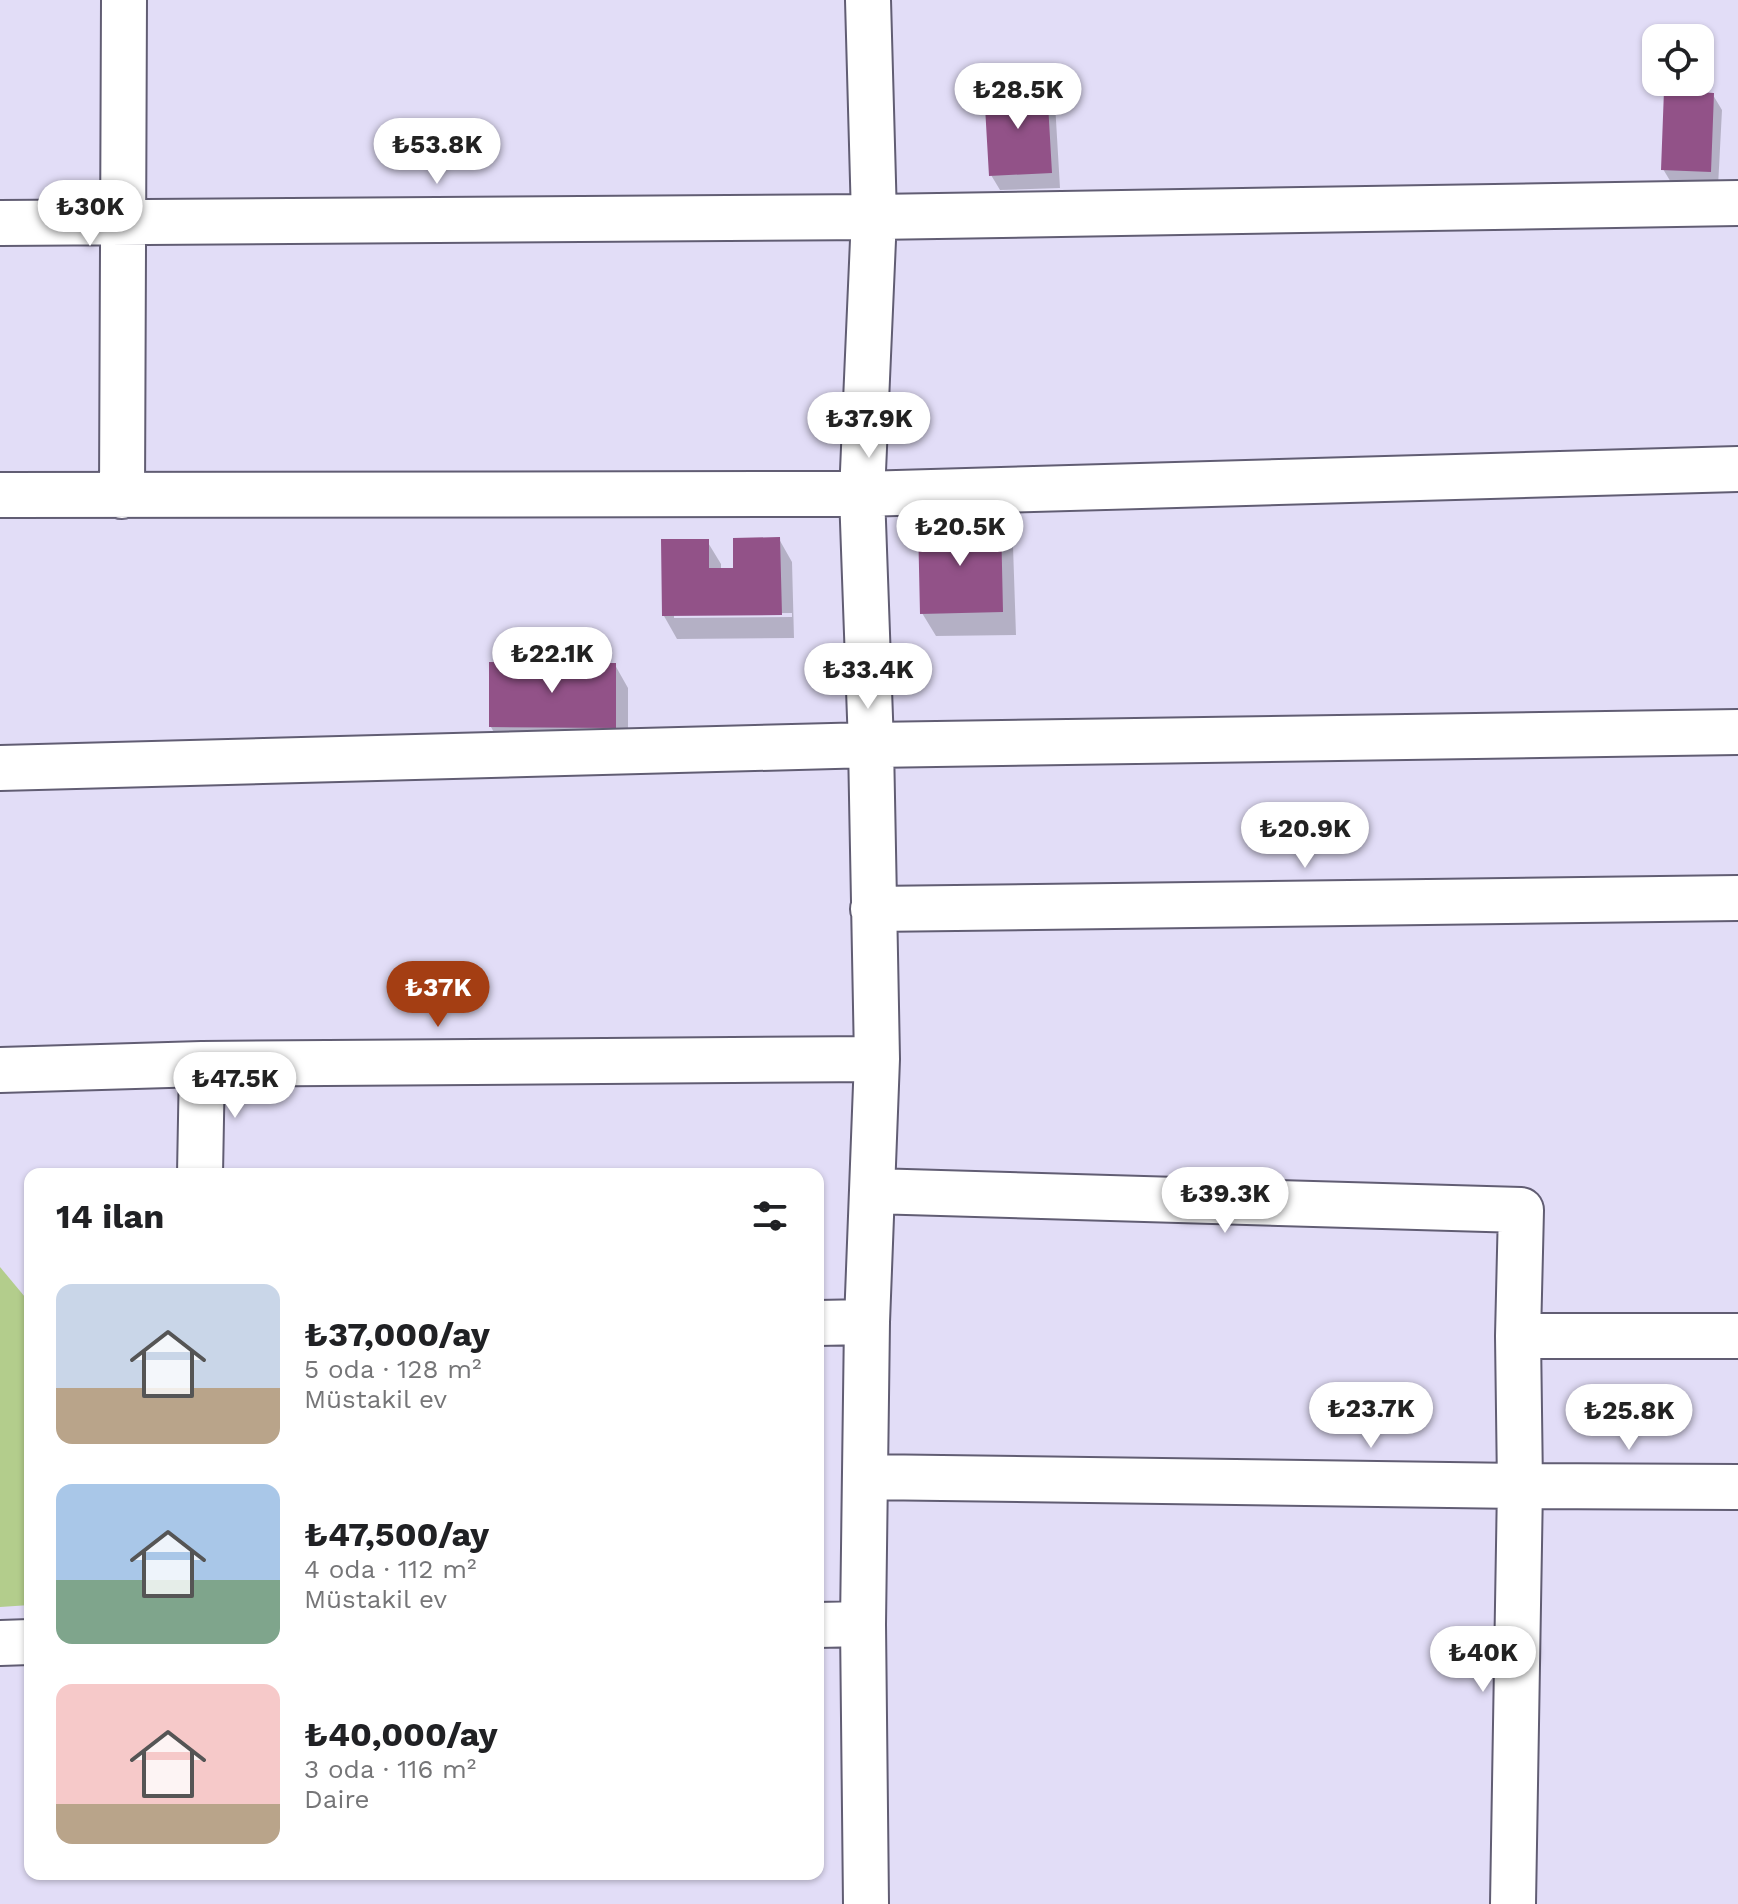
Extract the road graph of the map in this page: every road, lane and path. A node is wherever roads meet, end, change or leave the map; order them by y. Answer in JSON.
{"nodes":[{"id":1,"x":124,"y":0,"type":"edge"},
{"id":2,"x":868,"y":0,"type":"edge"},
{"id":3,"x":1738,"y":203,"type":"edge"},
{"id":4,"x":874,"y":217,"type":"junction"},
{"id":5,"x":125,"y":222,"type":"junction"},
{"id":6,"x":0,"y":223,"type":"edge"},
{"id":7,"x":1738,"y":469,"type":"edge"},
{"id":8,"x":862,"y":494,"type":"junction"},
{"id":9,"x":0,"y":495,"type":"edge"},
{"id":10,"x":122,"y":496,"type":"junction"},
{"id":11,"x":1738,"y":732,"type":"edge"},
{"id":12,"x":871,"y":745,"type":"junction"},
{"id":13,"x":0,"y":768,"type":"edge"},
{"id":14,"x":1738,"y":898,"type":"edge"},
{"id":15,"x":873,"y":909,"type":"junction"},
{"id":16,"x":877,"y":1059,"type":"junction"},
{"id":17,"x":202,"y":1064,"type":"junction"},
{"id":18,"x":0,"y":1070,"type":"edge"},
{"id":19,"x":200,"y":1168,"type":"edge"},
{"id":20,"x":872,"y":1191,"type":"junction"},
{"id":21,"x":867,"y":1322,"type":"junction"},
{"id":22,"x":824,"y":1323,"type":"edge"},
{"id":23,"x":1518,"y":1336,"type":"junction"},
{"id":24,"x":1738,"y":1336,"type":"edge"},
{"id":25,"x":866,"y":1477,"type":"junction"},
{"id":26,"x":1520,"y":1486,"type":"junction"},
{"id":27,"x":1738,"y":1487,"type":"edge"},
{"id":28,"x":863,"y":1624,"type":"junction"},
{"id":29,"x":824,"y":1625,"type":"edge"},
{"id":30,"x":24,"y":1642,"type":"edge"},
{"id":31,"x":0,"y":1643,"type":"edge"},
{"id":32,"x":866,"y":1904,"type":"edge"},
{"id":33,"x":1513,"y":1904,"type":"edge"}],
"edges":[{"from":1,"to":5,"type":"street"},
{"from":2,"to":4,"type":"street"},
{"from":3,"to":4,"type":"street"},
{"from":4,"to":5,"type":"street"},
{"from":4,"to":8,"type":"street"},
{"from":5,"to":6,"type":"street"},
{"from":5,"to":10,"type":"street"},
{"from":7,"to":8,"type":"street"},
{"from":8,"to":10,"type":"street"},
{"from":8,"to":12,"type":"street"},
{"from":9,"to":10,"type":"street"},
{"from":11,"to":12,"type":"street"},
{"from":12,"to":13,"type":"street"},
{"from":12,"to":15,"type":"street"},
{"from":14,"to":15,"type":"street"},
{"from":15,"to":16,"type":"street"},
{"from":16,"to":17,"type":"street"},
{"from":16,"to":20,"type":"street"},
{"from":17,"to":18,"type":"street"},
{"from":17,"to":19,"type":"street"},
{"from":20,"to":21,"type":"street"},
{"from":20,"to":23,"type":"street"},
{"from":21,"to":22,"type":"street"},
{"from":21,"to":25,"type":"street"},
{"from":23,"to":24,"type":"street"},
{"from":23,"to":26,"type":"street"},
{"from":25,"to":26,"type":"street"},
{"from":25,"to":28,"type":"street"},
{"from":26,"to":27,"type":"street"},
{"from":26,"to":33,"type":"street"},
{"from":28,"to":29,"type":"street"},
{"from":28,"to":32,"type":"street"},
{"from":30,"to":31,"type":"street"}]}
